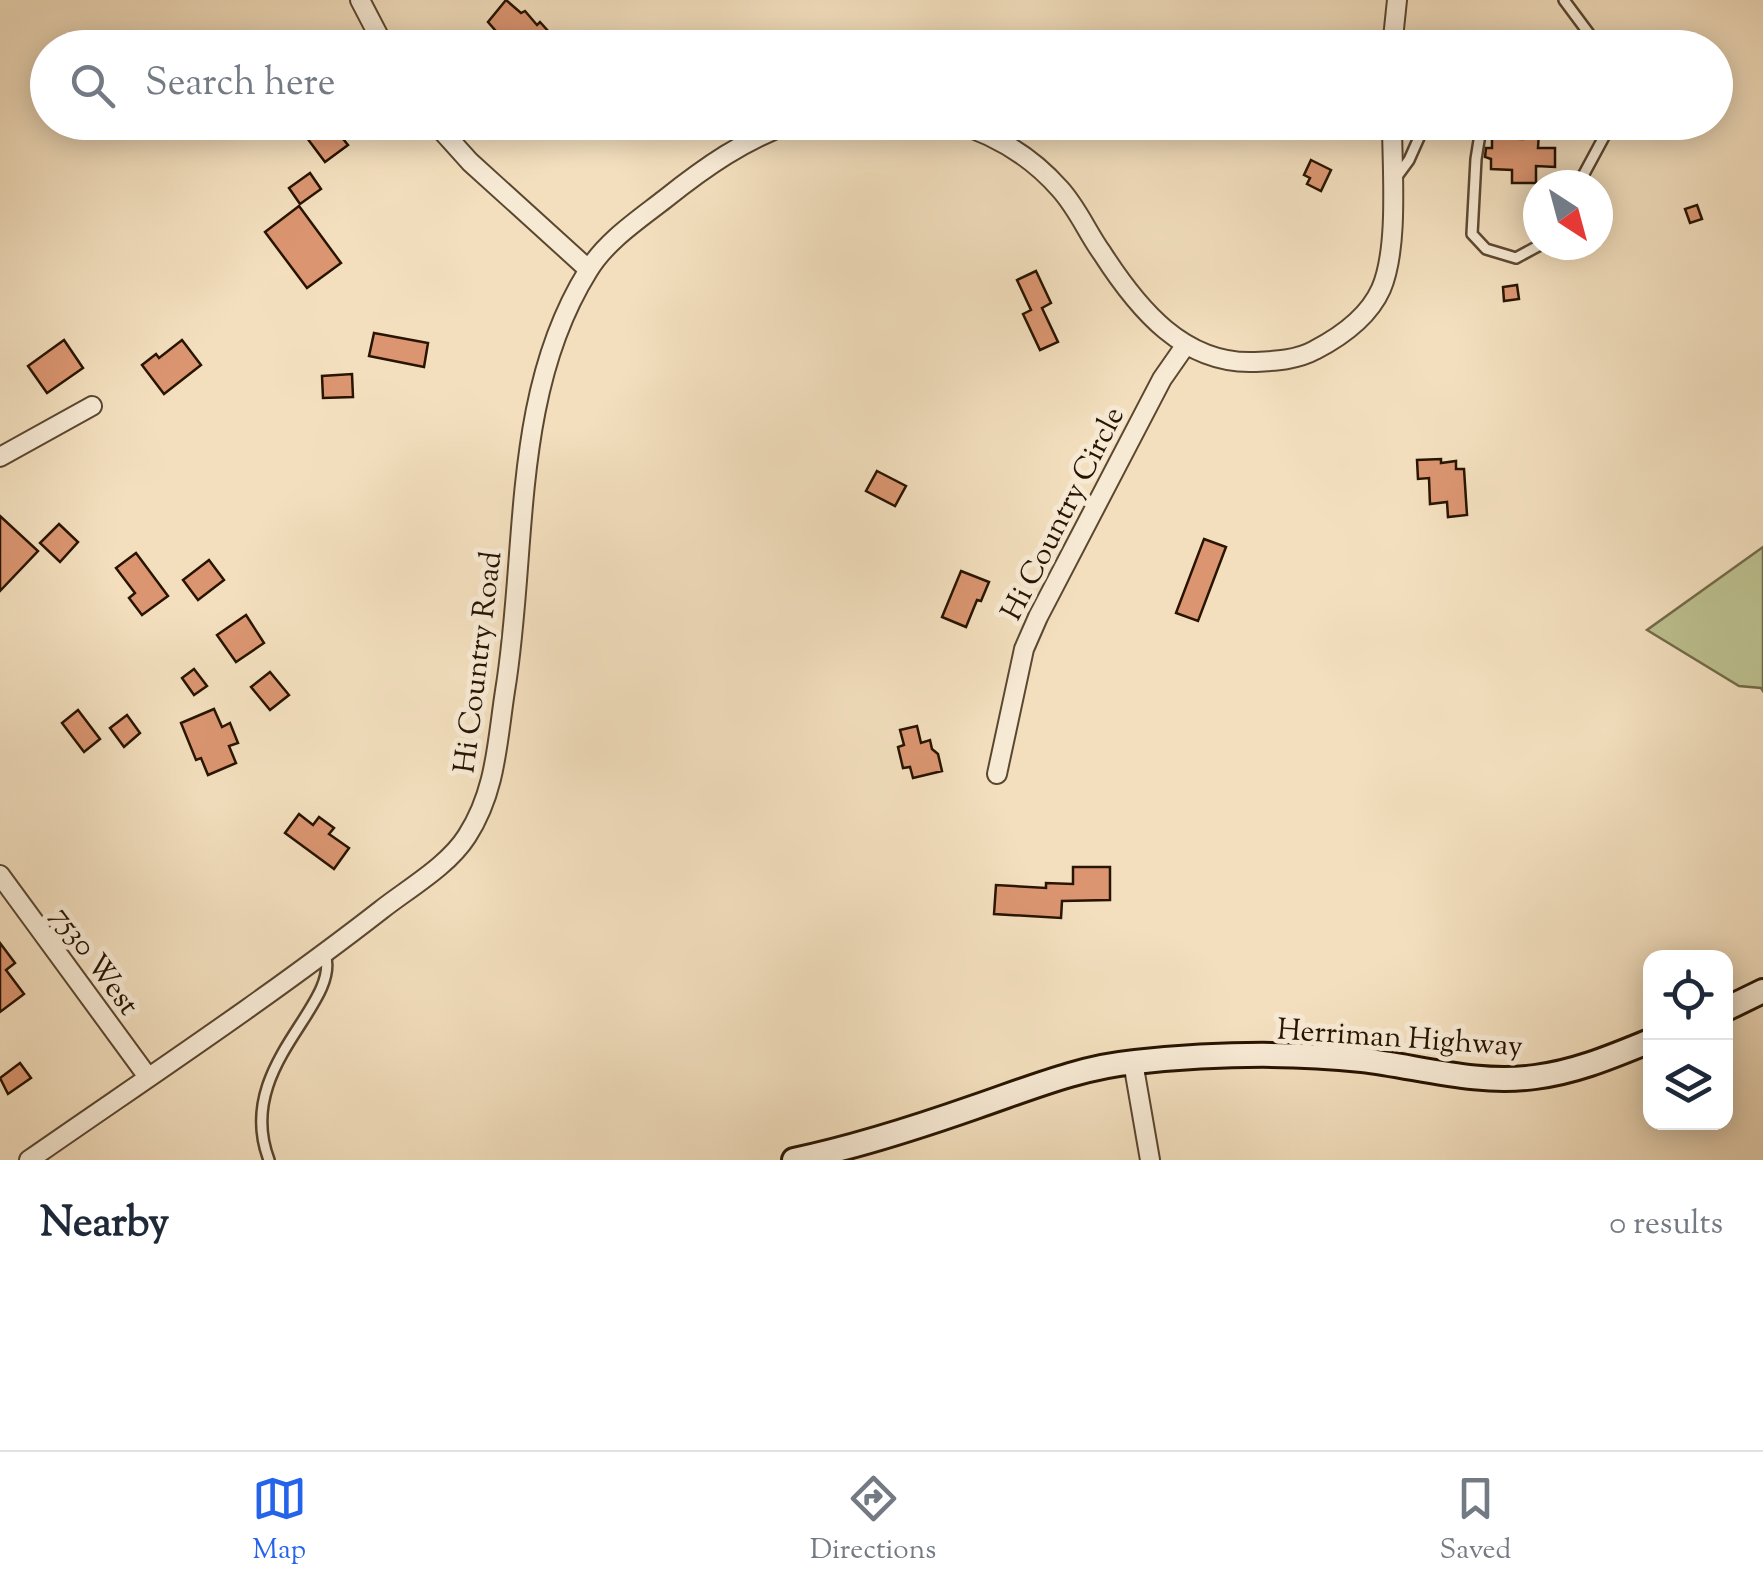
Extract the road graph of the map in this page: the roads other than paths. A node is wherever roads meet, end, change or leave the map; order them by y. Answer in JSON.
{"nodes":[{"id":1,"x":360,"y":0,"type":"edge"},
{"id":2,"x":1397,"y":0,"type":"edge"},
{"id":3,"x":1564,"y":0,"type":"edge"},
{"id":4,"x":376,"y":30,"type":"edge"},
{"id":5,"x":1394,"y":30,"type":"edge"},
{"id":6,"x":1583,"y":30,"type":"edge"},
{"id":7,"x":450,"y":140,"type":"edge"},
{"id":8,"x":751,"y":140,"type":"edge"},
{"id":9,"x":998,"y":140,"type":"edge"},
{"id":10,"x":1393,"y":140,"type":"edge"},
{"id":11,"x":1418,"y":140,"type":"edge"},
{"id":12,"x":1479,"y":140,"type":"edge"},
{"id":13,"x":1602,"y":140,"type":"edge"},
{"id":14,"x":1586,"y":170,"type":"edge"},
{"id":15,"x":1394,"y":181,"type":"junction"},
{"id":16,"x":1523,"y":254,"type":"edge"},
{"id":17,"x":588,"y":270,"type":"junction"},
{"id":18,"x":1185,"y":346,"type":"junction"},
{"id":19,"x":92,"y":406,"type":"dead end"},
{"id":20,"x":0,"y":457,"type":"edge"},
{"id":21,"x":997,"y":774,"type":"dead end"},
{"id":22,"x":0,"y":875,"type":"edge"},
{"id":23,"x":324,"y":952,"type":"junction"},
{"id":24,"x":1763,"y":992,"type":"edge"},
{"id":25,"x":1733,"y":1006,"type":"edge"},
{"id":26,"x":1643,"y":1043,"type":"edge"},
{"id":27,"x":1133,"y":1062,"type":"junction"},
{"id":28,"x":148,"y":1078,"type":"junction"},
{"id":29,"x":29,"y":1160,"type":"edge"},
{"id":30,"x":269,"y":1160,"type":"edge"},
{"id":31,"x":794,"y":1160,"type":"edge"},
{"id":32,"x":1150,"y":1160,"type":"edge"}],
"edges":[{"from":1,"to":4,"type":"street"},
{"from":2,"to":5,"type":"street"},
{"from":3,"to":6,"type":"lane"},
{"from":7,"to":17,"type":"street"},
{"from":8,"to":17,"type":"street","name":"Hi Country Road"},
{"from":9,"to":18,"type":"street"},
{"from":10,"to":15,"type":"street"},
{"from":11,"to":15,"type":"lane"},
{"from":12,"to":16,"type":"lane"},
{"from":13,"to":14,"type":"lane"},
{"from":15,"to":18,"type":"street"},
{"from":17,"to":23,"type":"street","name":"Hi Country Road"},
{"from":18,"to":21,"type":"street","name":"Hi Country Circle"},
{"from":19,"to":20,"type":"street"},
{"from":22,"to":28,"type":"street","name":"7530 West"},
{"from":23,"to":28,"type":"street","name":"Hi Country Road"},
{"from":23,"to":30,"type":"lane"},
{"from":24,"to":25,"type":"main road"},
{"from":26,"to":27,"type":"main road","name":"Herriman Highway"},
{"from":27,"to":31,"type":"main road","name":"Herriman Highway"},
{"from":27,"to":32,"type":"street"},
{"from":28,"to":29,"type":"street","name":"Hi Country Road"}]}
